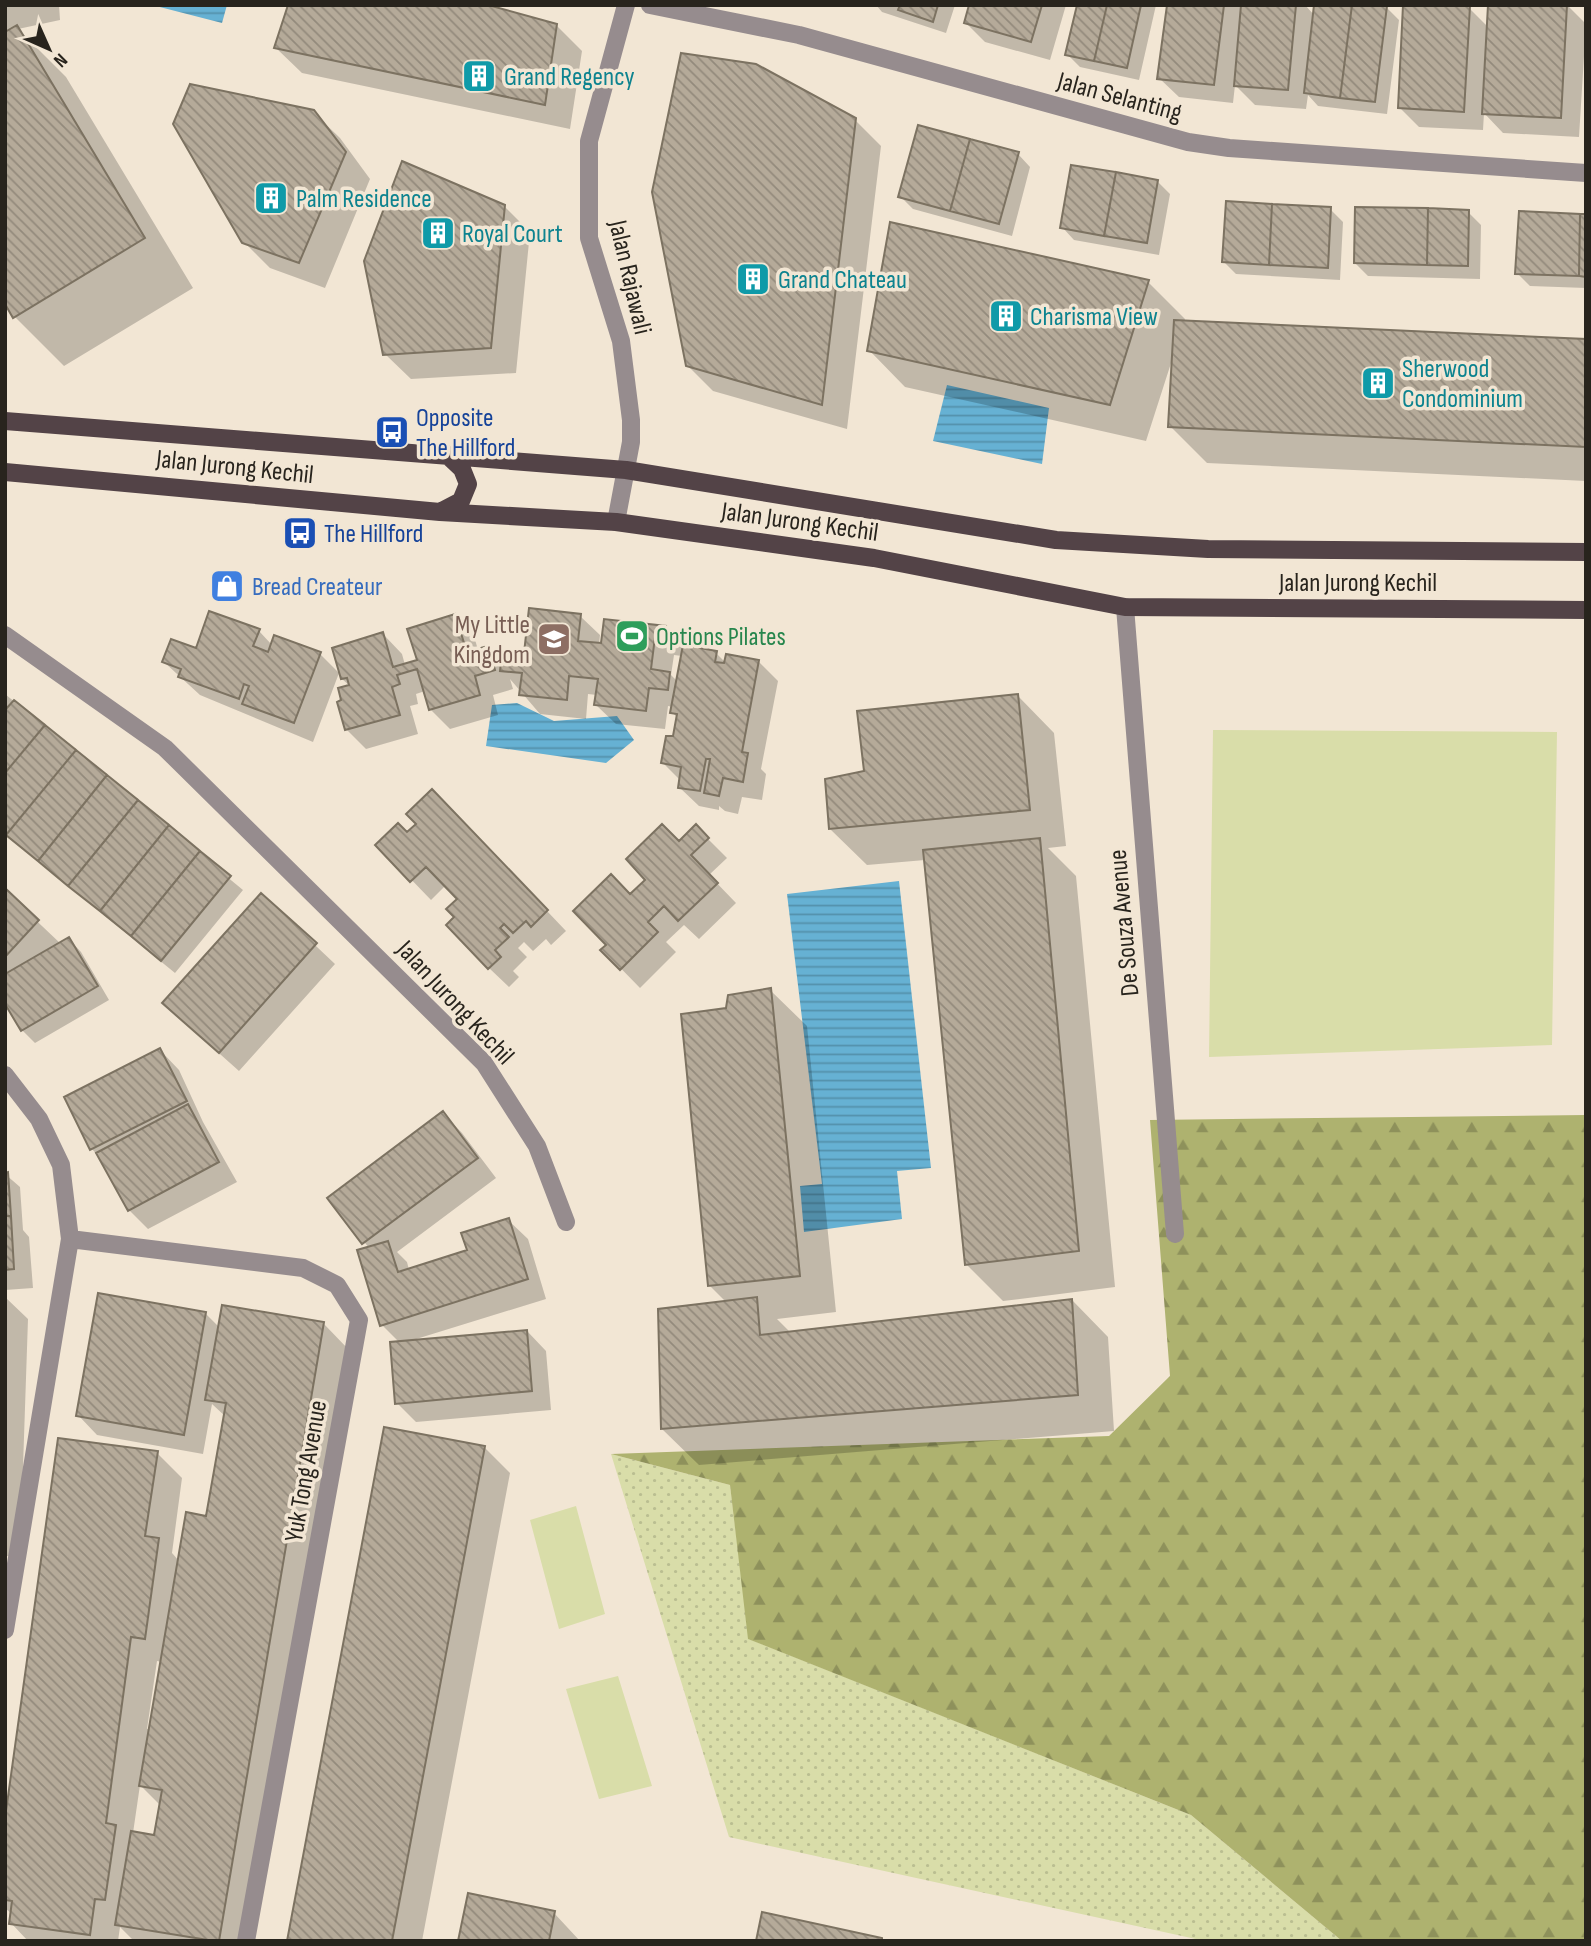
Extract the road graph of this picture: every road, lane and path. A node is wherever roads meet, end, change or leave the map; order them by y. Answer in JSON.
{"nodes":[{"id":1,"x":626,"y":5,"type":"edge"},
{"id":2,"x":650,"y":5,"type":"edge"},
{"id":3,"x":1586,"y":173,"type":"edge"},
{"id":4,"x":5,"y":421,"type":"edge"},
{"id":5,"x":446,"y":454,"type":"junction"},
{"id":6,"x":626,"y":470,"type":"junction"},
{"id":7,"x":5,"y":472,"type":"edge"},
{"id":8,"x":440,"y":512,"type":"junction"},
{"id":9,"x":616,"y":522,"type":"junction"},
{"id":10,"x":1586,"y":552,"type":"edge"},
{"id":11,"x":1125,"y":607,"type":"junction"},
{"id":12,"x":1586,"y":610,"type":"edge"},
{"id":13,"x":5,"y":635,"type":"edge"},
{"id":14,"x":5,"y":1075,"type":"edge"},
{"id":15,"x":566,"y":1222,"type":"dead end"},
{"id":16,"x":1175,"y":1234,"type":"dead end"},
{"id":17,"x":70,"y":1239,"type":"junction"},
{"id":18,"x":5,"y":1630,"type":"edge"},
{"id":19,"x":246,"y":1941,"type":"edge"}],
"edges":[{"from":1,"to":6,"type":"street","name":"Jalan Rajawali"},
{"from":2,"to":3,"type":"street","name":"Jalan Selanting"},
{"from":4,"to":5,"type":"main road","name":"Jalan Jurong Kechil"},
{"from":5,"to":6,"type":"main road","name":"Jalan Jurong Kechil"},
{"from":5,"to":8,"type":"main road"},
{"from":6,"to":9,"type":"street","name":"Jalan Rajawali"},
{"from":6,"to":10,"type":"main road","name":"Jalan Jurong Kechil"},
{"from":7,"to":8,"type":"main road","name":"Jalan Jurong Kechil"},
{"from":8,"to":9,"type":"main road","name":"Jalan Jurong Kechil"},
{"from":9,"to":11,"type":"main road","name":"Jalan Jurong Kechil"},
{"from":11,"to":12,"type":"main road","name":"Jalan Jurong Kechil"},
{"from":11,"to":16,"type":"street","name":"De Souza Avenue"},
{"from":13,"to":15,"type":"street","name":"Jalan Jurong Kechil"},
{"from":14,"to":17,"type":"street"},
{"from":17,"to":18,"type":"street"},
{"from":17,"to":19,"type":"street","name":"Yuk Tong Avenue"}]}
